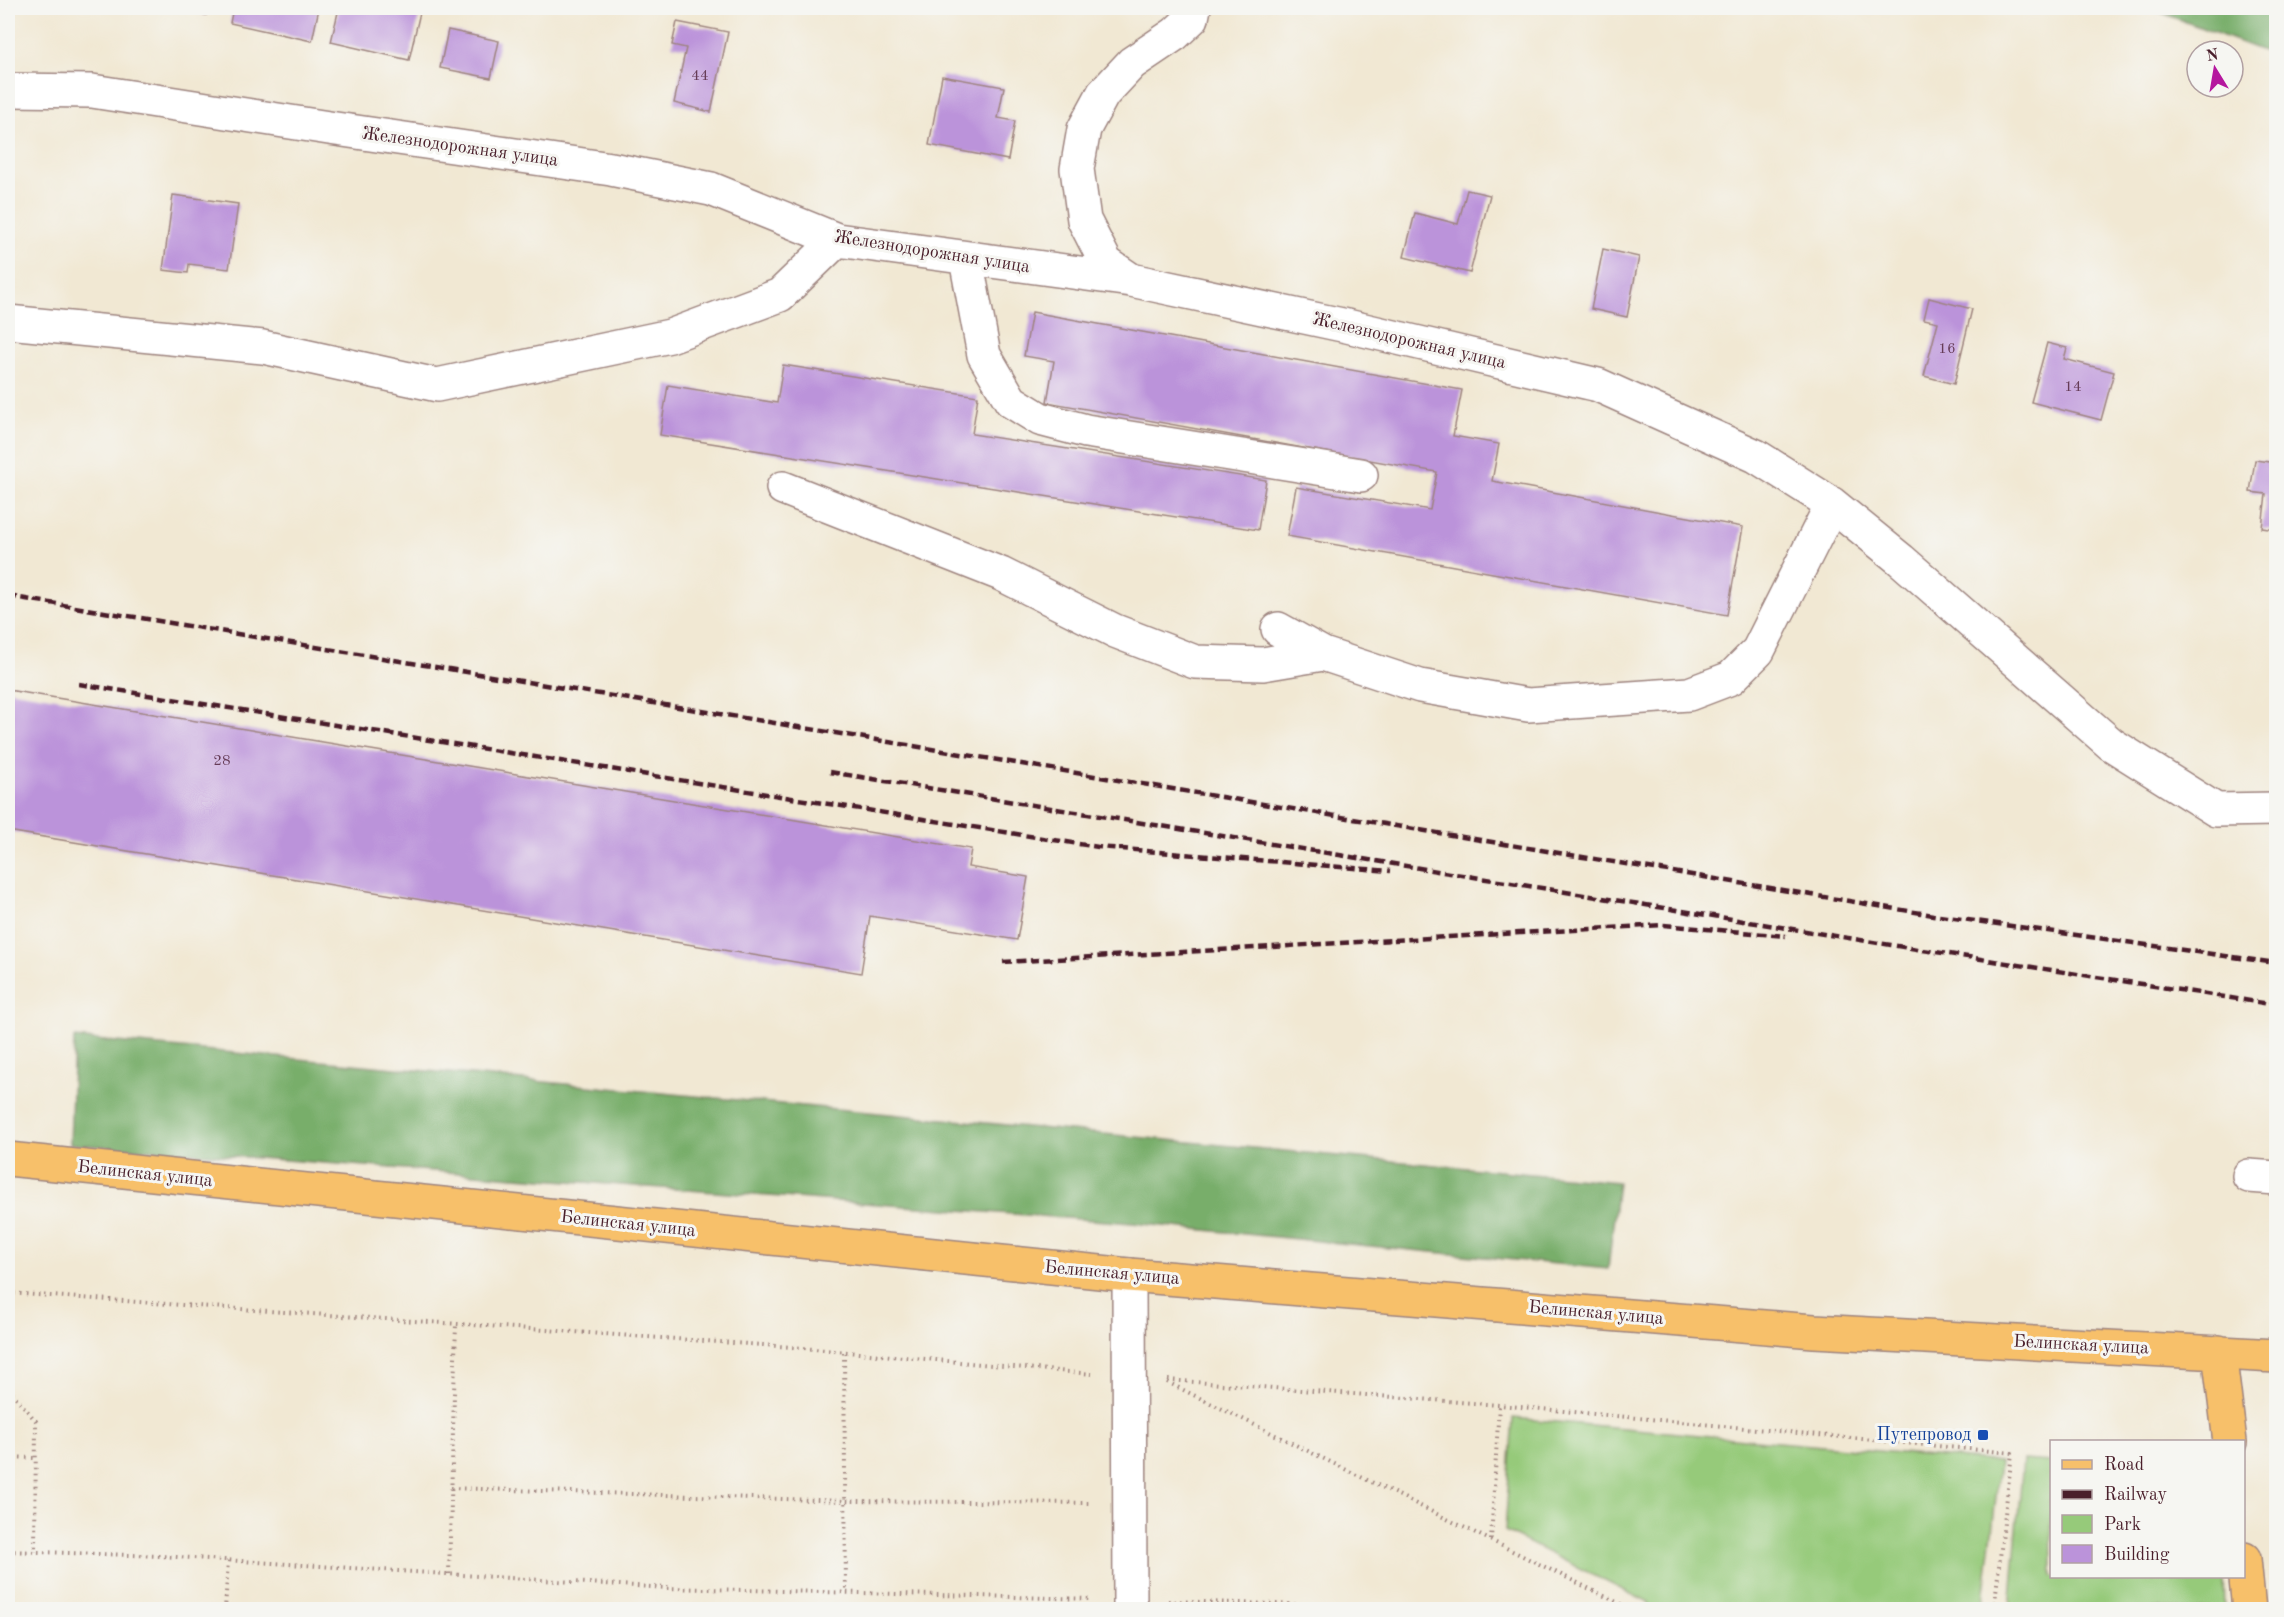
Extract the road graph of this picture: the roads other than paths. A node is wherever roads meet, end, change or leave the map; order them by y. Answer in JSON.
{"nodes":[{"id":1,"x":1194,"y":8,"type":"edge"},
{"id":2,"x":8,"y":90,"type":"edge"},
{"id":3,"x":837,"y":240,"type":"junction"},
{"id":4,"x":966,"y":259,"type":"junction"},
{"id":5,"x":1131,"y":280,"type":"junction"},
{"id":6,"x":8,"y":322,"type":"edge"},
{"id":7,"x":1361,"y":475,"type":"dead end"},
{"id":8,"x":783,"y":488,"type":"dead end"},
{"id":9,"x":1832,"y":504,"type":"junction"},
{"id":10,"x":1278,"y":629,"type":"dead end"},
{"id":11,"x":1323,"y":654,"type":"junction"},
{"id":12,"x":2277,"y":809,"type":"edge"},
{"id":13,"x":8,"y":1159,"type":"edge"},
{"id":14,"x":1129,"y":1275,"type":"junction"},
{"id":15,"x":2219,"y":1352,"type":"junction"},
{"id":16,"x":2277,"y":1356,"type":"edge"},
{"id":17,"x":2229,"y":1440,"type":"edge"},
{"id":18,"x":2245,"y":1569,"type":"edge"},
{"id":19,"x":1130,"y":1605,"type":"edge"},
{"id":20,"x":2249,"y":1610,"type":"edge"}],
"edges":[{"from":1,"to":5,"type":"street"},
{"from":2,"to":3,"type":"street","name":"Железнодорожная улица"},
{"from":3,"to":4,"type":"street","name":"Железнодорожная улица"},
{"from":3,"to":6,"type":"street"},
{"from":4,"to":5,"type":"street","name":"Железнодорожная улица"},
{"from":4,"to":7,"type":"street"},
{"from":5,"to":9,"type":"street","name":"Железнодорожная улица"},
{"from":8,"to":11,"type":"street"},
{"from":9,"to":11,"type":"street"},
{"from":9,"to":12,"type":"street","name":"Железнодорожная улица"},
{"from":10,"to":11,"type":"street"},
{"from":13,"to":14,"type":"main road","name":"Белинская улица"},
{"from":14,"to":15,"type":"main road","name":"Белинская улица"},
{"from":14,"to":19,"type":"street"},
{"from":15,"to":16,"type":"main road","name":"Белинская улица"},
{"from":15,"to":17,"type":"main road"},
{"from":18,"to":20,"type":"main road"}]}
